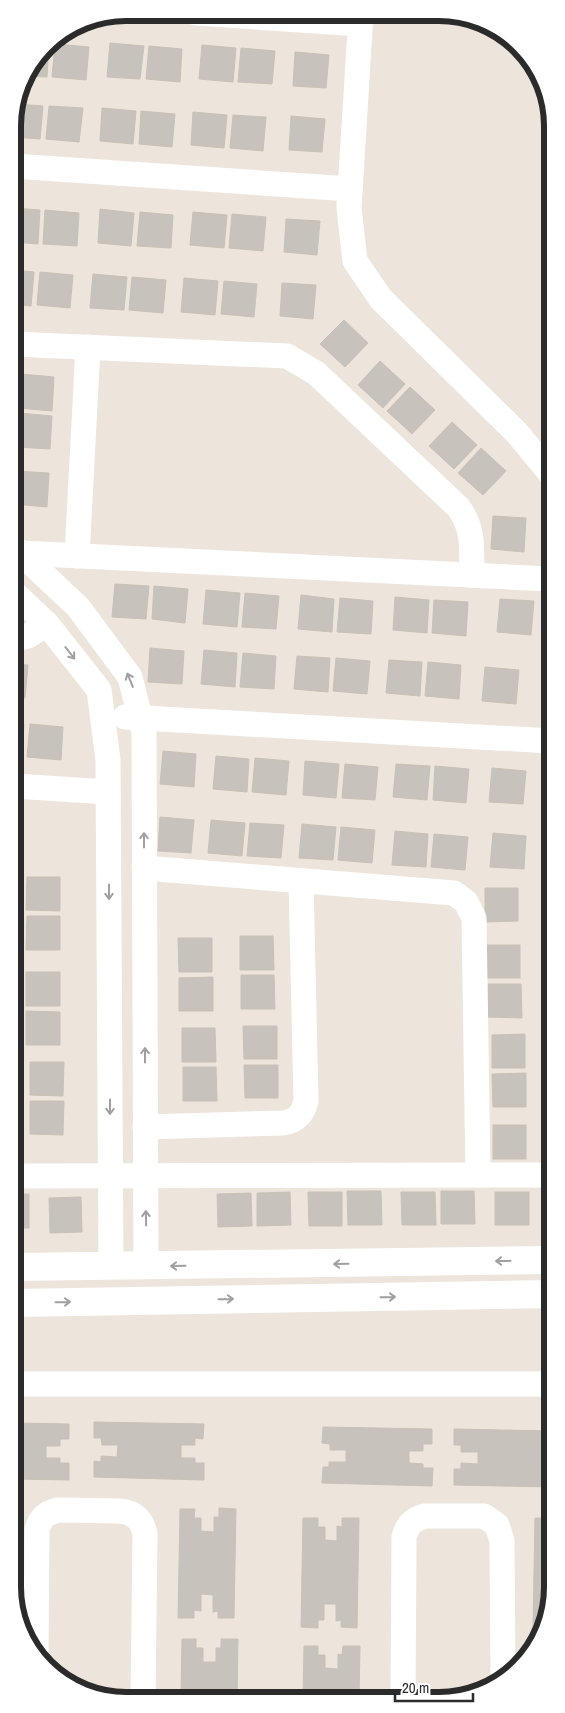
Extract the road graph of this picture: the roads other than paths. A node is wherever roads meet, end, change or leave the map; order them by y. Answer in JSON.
{"nodes":[{"id":1,"x":360,"y":21,"type":"edge"},
{"id":2,"x":21,"y":167,"type":"edge"},
{"id":3,"x":350,"y":188,"type":"junction"},
{"id":4,"x":21,"y":344,"type":"edge"},
{"id":5,"x":88,"y":347,"type":"junction"},
{"id":6,"x":544,"y":465,"type":"edge"},
{"id":7,"x":21,"y":550,"type":"edge"},
{"id":8,"x":21,"y":554,"type":"edge"},
{"id":9,"x":77,"y":556,"type":"junction"},
{"id":10,"x":472,"y":575,"type":"junction"},
{"id":11,"x":544,"y":579,"type":"edge"},
{"id":12,"x":21,"y":600,"type":"edge"},
{"id":13,"x":47,"y":624,"type":"junction"},
{"id":14,"x":21,"y":638,"type":"edge"},
{"id":15,"x":103,"y":716,"type":"junction"},
{"id":16,"x":140,"y":717,"type":"junction"},
{"id":17,"x":544,"y":741,"type":"edge"},
{"id":18,"x":21,"y":786,"type":"edge"},
{"id":19,"x":108,"y":792,"type":"junction"},
{"id":20,"x":144,"y":868,"type":"junction"},
{"id":21,"x":301,"y":881,"type":"junction"},
{"id":22,"x":145,"y":1128,"type":"junction"},
{"id":23,"x":110,"y":1175,"type":"junction"},
{"id":24,"x":146,"y":1175,"type":"junction"},
{"id":25,"x":478,"y":1175,"type":"junction"},
{"id":26,"x":544,"y":1175,"type":"edge"},
{"id":27,"x":21,"y":1176,"type":"edge"},
{"id":28,"x":544,"y":1260,"type":"edge"},
{"id":29,"x":111,"y":1266,"type":"junction"},
{"id":30,"x":146,"y":1266,"type":"junction"},
{"id":31,"x":21,"y":1267,"type":"edge"},
{"id":32,"x":544,"y":1294,"type":"edge"},
{"id":33,"x":21,"y":1303,"type":"edge"},
{"id":34,"x":21,"y":1384,"type":"edge"},
{"id":35,"x":544,"y":1384,"type":"edge"},
{"id":36,"x":36,"y":1641,"type":"edge"},
{"id":37,"x":503,"y":1670,"type":"edge"},
{"id":38,"x":143,"y":1692,"type":"edge"},
{"id":39,"x":403,"y":1692,"type":"edge"}],
"edges":[{"from":1,"to":3,"type":"street"},
{"from":2,"to":3,"type":"street"},
{"from":3,"to":6,"type":"street"},
{"from":4,"to":5,"type":"street"},
{"from":5,"to":9,"type":"street"},
{"from":5,"to":10,"type":"street"},
{"from":7,"to":9,"type":"street"},
{"from":16,"to":8,"type":"street","one_way":true},
{"from":9,"to":10,"type":"street"},
{"from":10,"to":11,"type":"street"},
{"from":12,"to":13,"type":"street"},
{"from":13,"to":14,"type":"street"},
{"from":13,"to":15,"type":"street","one_way":true},
{"from":15,"to":16,"type":"street"},
{"from":15,"to":19,"type":"street"},
{"from":16,"to":17,"type":"street"},
{"from":20,"to":16,"type":"street","one_way":true},
{"from":18,"to":19,"type":"street"},
{"from":19,"to":23,"type":"street","one_way":true},
{"from":20,"to":21,"type":"street"},
{"from":22,"to":20,"type":"street","one_way":true},
{"from":21,"to":22,"type":"street"},
{"from":21,"to":25,"type":"street"},
{"from":22,"to":24,"type":"street"},
{"from":23,"to":24,"type":"street"},
{"from":23,"to":27,"type":"street"},
{"from":23,"to":29,"type":"street"},
{"from":24,"to":25,"type":"street"},
{"from":30,"to":24,"type":"street","one_way":true},
{"from":25,"to":26,"type":"street"},
{"from":28,"to":30,"type":"street","one_way":true},
{"from":29,"to":30,"type":"street"},
{"from":29,"to":31,"type":"street"},
{"from":33,"to":32,"type":"street","one_way":true},
{"from":34,"to":35,"type":"street"},
{"from":36,"to":38,"type":"street"},
{"from":37,"to":39,"type":"street"}]}
